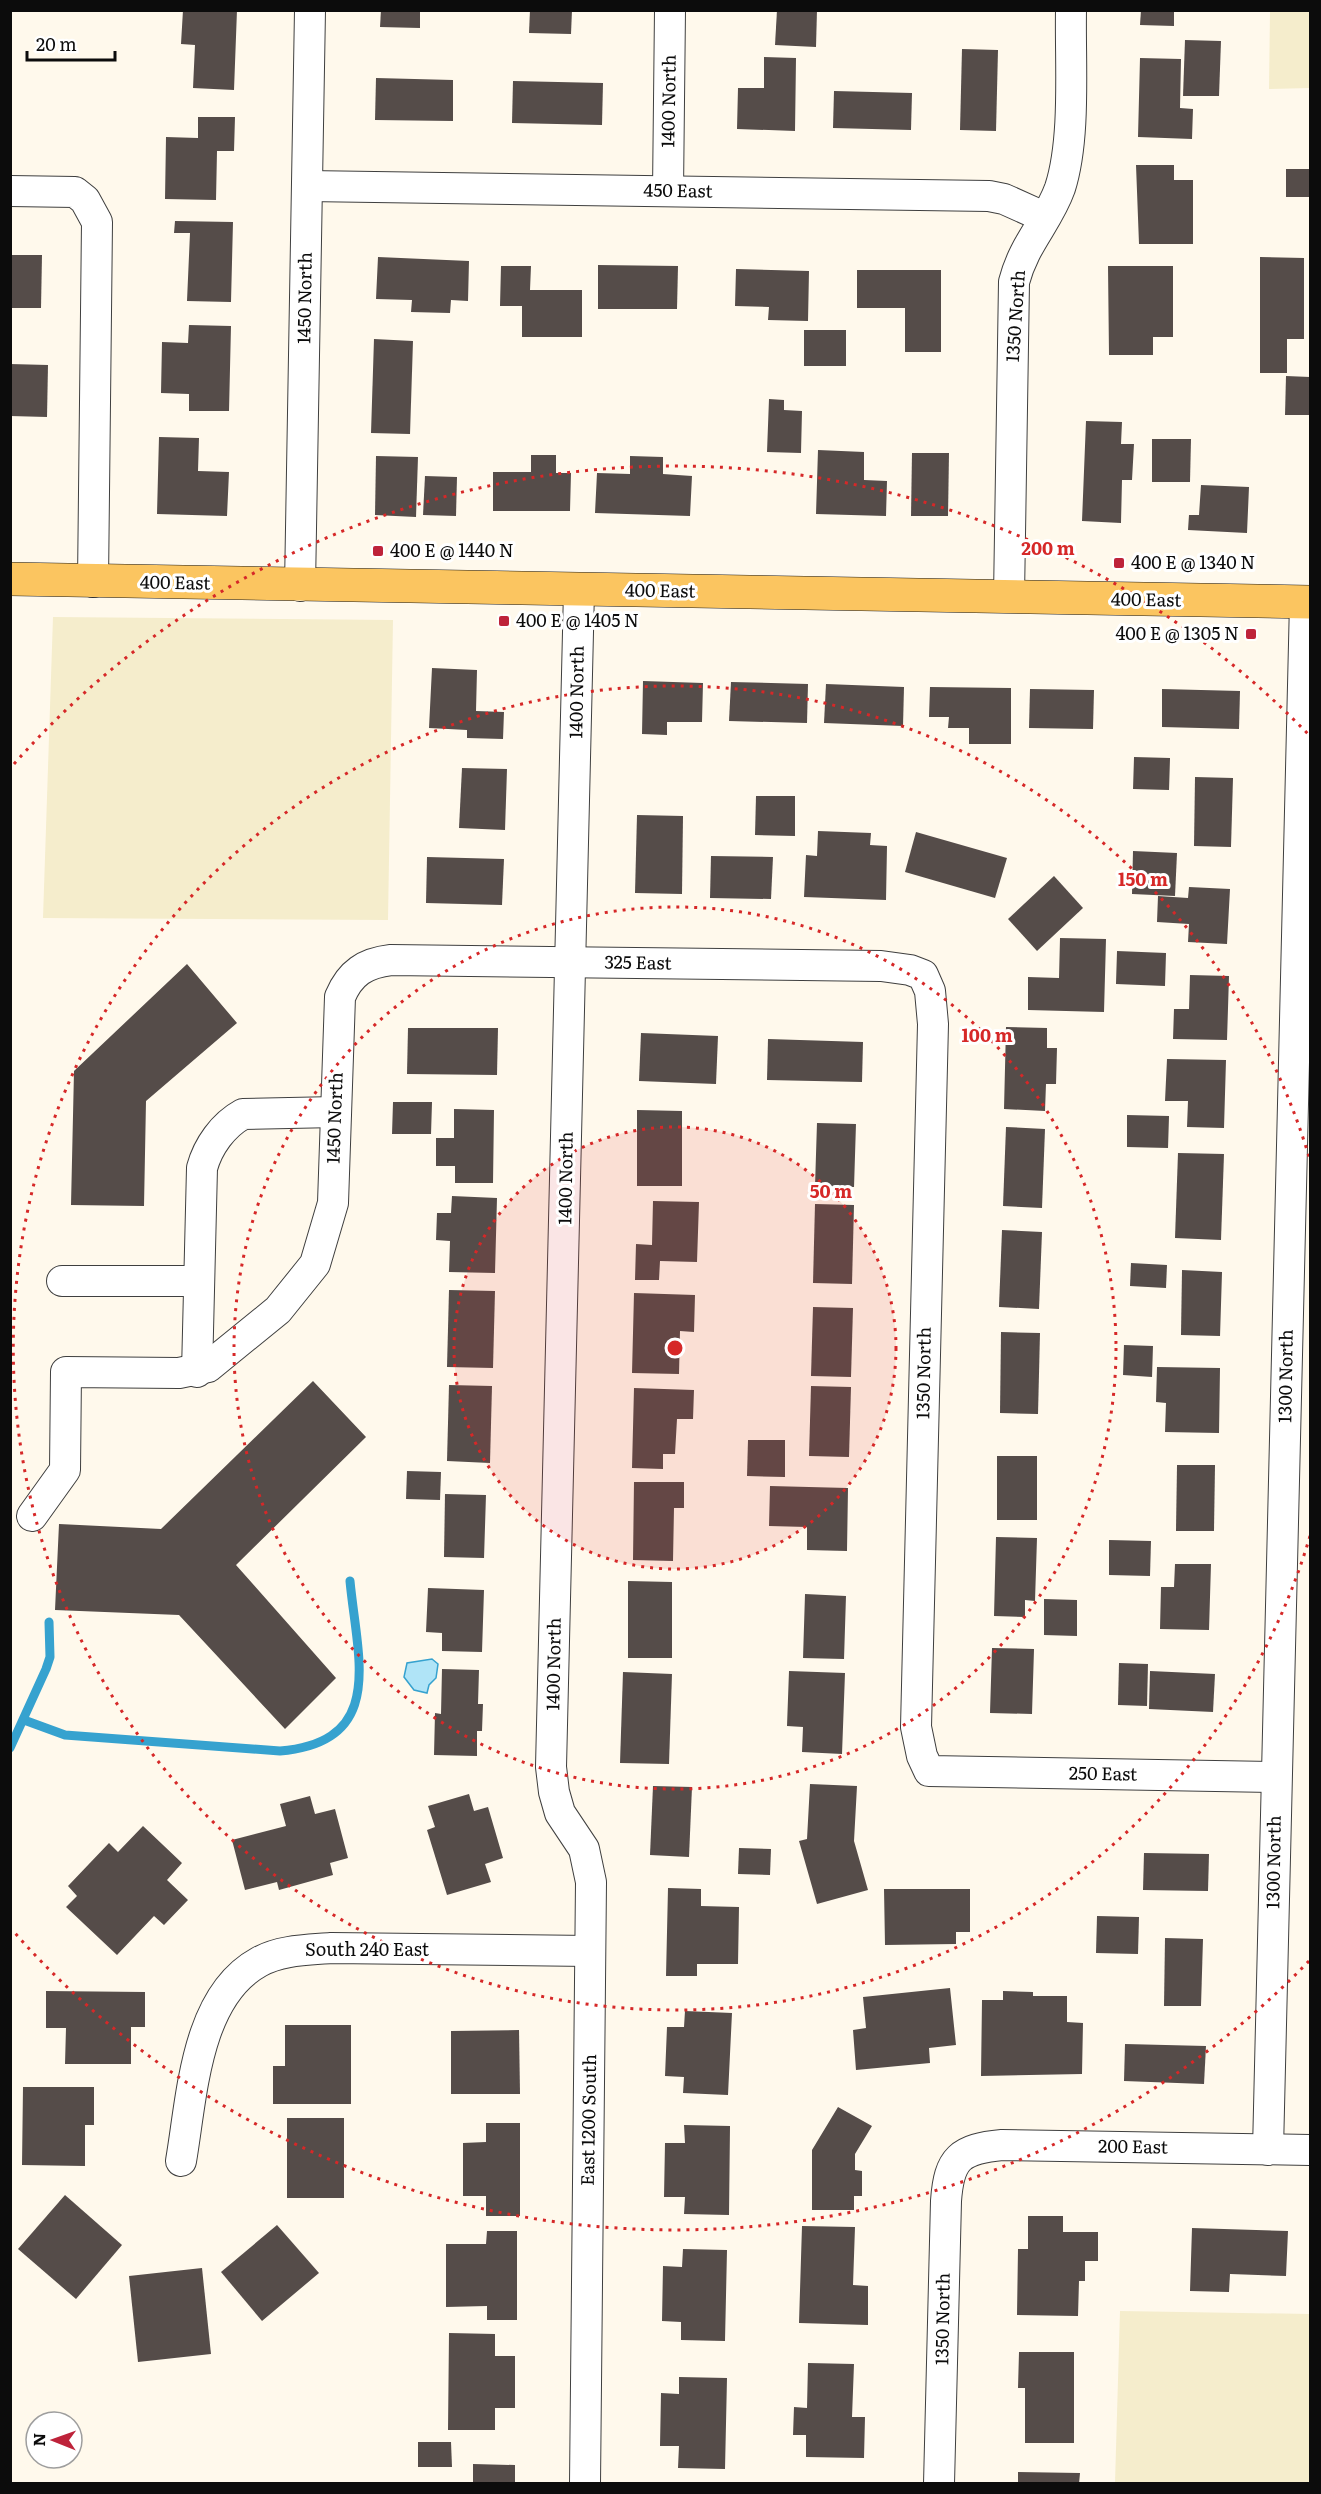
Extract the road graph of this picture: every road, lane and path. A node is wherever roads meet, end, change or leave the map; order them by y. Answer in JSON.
{"nodes":[{"id":1,"x":310,"y":10,"type":"edge"},
{"id":2,"x":670,"y":10,"type":"edge"},
{"id":3,"x":1071,"y":10,"type":"edge"},
{"id":4,"x":307,"y":186,"type":"junction"},
{"id":5,"x":10,"y":191,"type":"edge"},
{"id":6,"x":668,"y":191,"type":"junction"},
{"id":7,"x":1044,"y":218,"type":"junction"},
{"id":8,"x":10,"y":579,"type":"edge"},
{"id":9,"x":93,"y":582,"type":"junction"},
{"id":10,"x":300,"y":586,"type":"junction"},
{"id":11,"x":579,"y":590,"type":"junction"},
{"id":12,"x":1010,"y":597,"type":"junction"},
{"id":13,"x":1308,"y":602,"type":"edge"},
{"id":14,"x":570,"y":962,"type":"junction"},
{"id":15,"x":354,"y":974,"type":"joint"},
{"id":16,"x":923,"y":975,"type":"joint"},
{"id":17,"x":1303,"y":1044,"type":"edge"},
{"id":18,"x":336,"y":1112,"type":"junction"},
{"id":19,"x":62,"y":1281,"type":"dead end"},
{"id":20,"x":198,"y":1281,"type":"junction"},
{"id":21,"x":197,"y":1372,"type":"junction"},
{"id":22,"x":33,"y":1516,"type":"dead end"},
{"id":23,"x":551,"y":1767,"type":"joint"},
{"id":24,"x":929,"y":1771,"type":"joint"},
{"id":25,"x":1276,"y":1777,"type":"junction"},
{"id":26,"x":590,"y":1951,"type":"junction"},
{"id":27,"x":1268,"y":2150,"type":"junction"},
{"id":28,"x":1311,"y":2150,"type":"edge"},
{"id":29,"x":958,"y":2156,"type":"joint"},
{"id":30,"x":181,"y":2161,"type":"dead end"},
{"id":31,"x":585,"y":2484,"type":"edge"},
{"id":32,"x":939,"y":2484,"type":"edge"}],
"edges":[{"from":1,"to":4,"type":"street","name":"1450 North"},
{"from":2,"to":6,"type":"street","name":"1400 North"},
{"from":3,"to":7,"type":"street","name":"1350 North"},
{"from":4,"to":6,"type":"street","name":"450 East"},
{"from":4,"to":10,"type":"street","name":"1450 North"},
{"from":5,"to":9,"type":"street"},
{"from":6,"to":7,"type":"street","name":"450 East"},
{"from":7,"to":12,"type":"street","name":"1350 North"},
{"from":8,"to":9,"type":"main road","name":"400 East"},
{"from":9,"to":10,"type":"main road","name":"400 East"},
{"from":10,"to":11,"type":"main road","name":"400 East"},
{"from":11,"to":12,"type":"main road","name":"400 East"},
{"from":11,"to":14,"type":"street","name":"1400 North"},
{"from":12,"to":13,"type":"main road","name":"400 East"},
{"from":13,"to":17,"type":"street","name":"1300 North"},
{"from":14,"to":15,"type":"street","name":"325 East"},
{"from":14,"to":16,"type":"street","name":"325 East"},
{"from":14,"to":23,"type":"street","name":"1400 North"},
{"from":15,"to":18,"type":"street","name":"1450 North"},
{"from":16,"to":24,"type":"street","name":"1350 North"},
{"from":17,"to":25,"type":"street","name":"1300 North"},
{"from":18,"to":20,"type":"street"},
{"from":18,"to":21,"type":"street","name":"1450 North"},
{"from":19,"to":20,"type":"street"},
{"from":20,"to":21,"type":"street"},
{"from":21,"to":22,"type":"street"},
{"from":23,"to":26,"type":"street","name":"East 1200 South"},
{"from":24,"to":25,"type":"street","name":"250 East"},
{"from":25,"to":27,"type":"street","name":"1300 North"},
{"from":26,"to":30,"type":"street","name":"South 240 East"},
{"from":26,"to":31,"type":"street","name":"East 1200 South"},
{"from":27,"to":28,"type":"street","name":"200 East"},
{"from":27,"to":29,"type":"street","name":"200 East"},
{"from":29,"to":32,"type":"street","name":"1350 North"}]}
